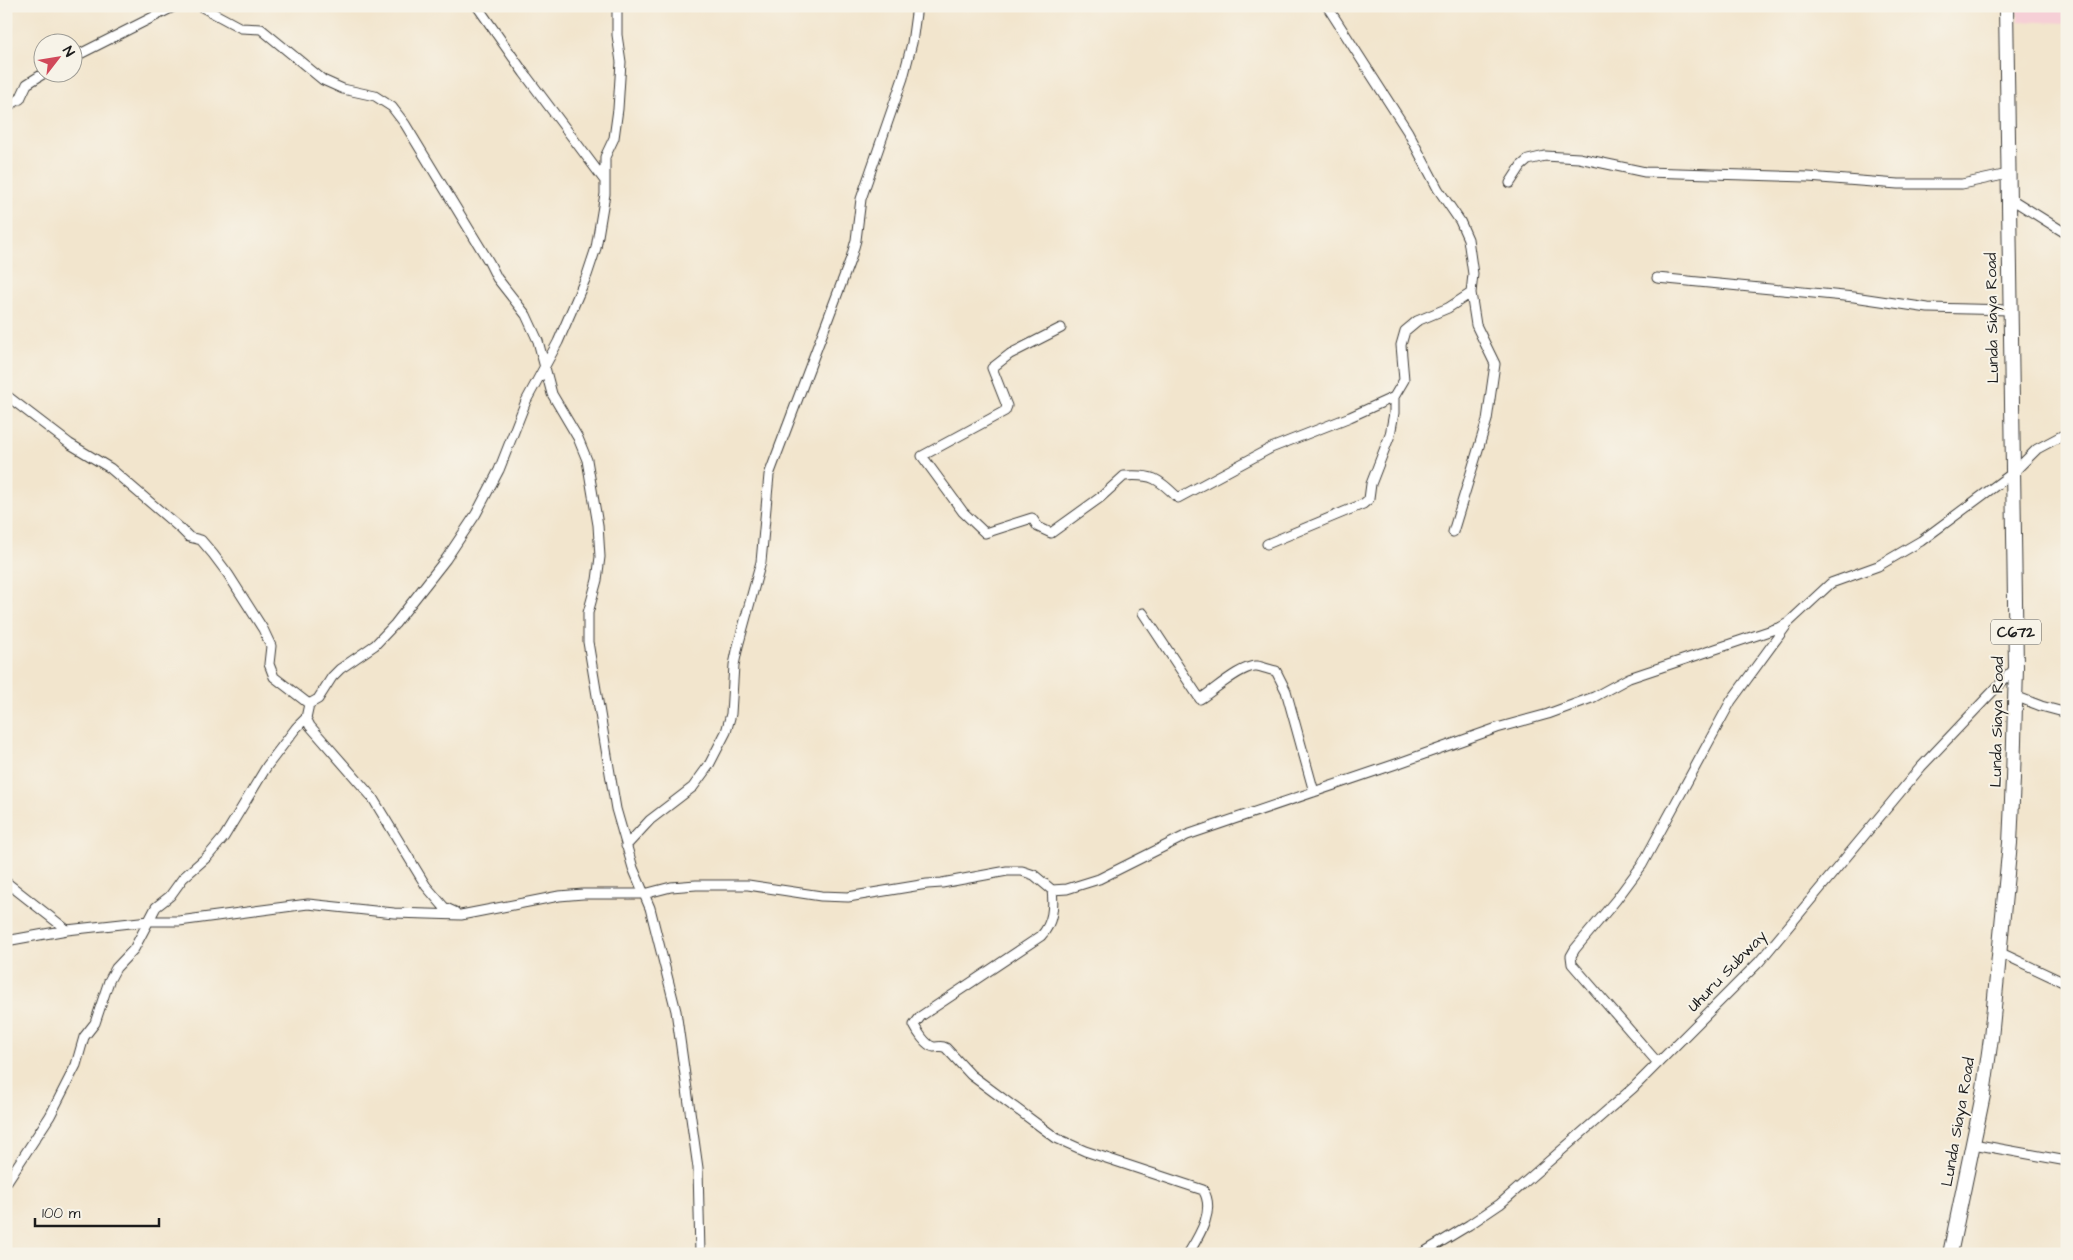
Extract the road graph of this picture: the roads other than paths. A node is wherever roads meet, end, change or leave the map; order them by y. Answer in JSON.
{"nodes":[{"id":1,"x":175,"y":6,"type":"edge"},
{"id":2,"x":200,"y":6,"type":"edge"},
{"id":3,"x":477,"y":6,"type":"edge"},
{"id":4,"x":617,"y":6,"type":"edge"},
{"id":5,"x":917,"y":6,"type":"edge"},
{"id":6,"x":1327,"y":6,"type":"edge"},
{"id":7,"x":2006,"y":6,"type":"edge"},
{"id":8,"x":82,"y":53,"type":"edge"},
{"id":9,"x":32,"y":81,"type":"edge"},
{"id":10,"x":6,"y":107,"type":"edge"},
{"id":11,"x":2008,"y":174,"type":"junction"},
{"id":12,"x":605,"y":181,"type":"junction"},
{"id":13,"x":1510,"y":182,"type":"dead end"},
{"id":14,"x":2008,"y":197,"type":"junction"},
{"id":15,"x":2067,"y":234,"type":"edge"},
{"id":16,"x":1657,"y":278,"type":"dead end"},
{"id":17,"x":1472,"y":293,"type":"junction"},
{"id":18,"x":2010,"y":310,"type":"junction"},
{"id":19,"x":1061,"y":328,"type":"dead end"},
{"id":20,"x":544,"y":367,"type":"junction"},
{"id":21,"x":6,"y":396,"type":"edge"},
{"id":22,"x":1394,"y":397,"type":"junction"},
{"id":23,"x":2067,"y":433,"type":"edge"},
{"id":24,"x":2014,"y":472,"type":"junction"},
{"id":25,"x":1453,"y":532,"type":"dead end"},
{"id":26,"x":1267,"y":544,"type":"dead end"},
{"id":27,"x":1143,"y":612,"type":"dead end"},
{"id":28,"x":1788,"y":623,"type":"junction"},
{"id":29,"x":2016,"y":667,"type":"junction"},
{"id":30,"x":2015,"y":696,"type":"junction"},
{"id":31,"x":309,"y":704,"type":"junction"},
{"id":32,"x":2067,"y":713,"type":"edge"},
{"id":33,"x":306,"y":718,"type":"junction"},
{"id":34,"x":1314,"y":792,"type":"junction"},
{"id":35,"x":626,"y":846,"type":"junction"},
{"id":36,"x":6,"y":882,"type":"edge"},
{"id":37,"x":1052,"y":890,"type":"junction"},
{"id":38,"x":644,"y":894,"type":"junction"},
{"id":39,"x":461,"y":915,"type":"junction"},
{"id":40,"x":149,"y":921,"type":"junction"},
{"id":41,"x":67,"y":930,"type":"junction"},
{"id":42,"x":6,"y":940,"type":"edge"},
{"id":43,"x":1999,"y":952,"type":"junction"},
{"id":44,"x":2067,"y":984,"type":"edge"},
{"id":45,"x":1658,"y":1063,"type":"junction"},
{"id":46,"x":1973,"y":1144,"type":"junction"},
{"id":47,"x":2067,"y":1161,"type":"edge"},
{"id":48,"x":6,"y":1183,"type":"edge"},
{"id":49,"x":700,"y":1254,"type":"edge"},
{"id":50,"x":1188,"y":1254,"type":"edge"},
{"id":51,"x":1421,"y":1254,"type":"edge"},
{"id":52,"x":1950,"y":1254,"type":"edge"}],
"edges":[{"from":1,"to":8,"type":"street"},
{"from":2,"to":20,"type":"street"},
{"from":3,"to":12,"type":"street"},
{"from":4,"to":12,"type":"street"},
{"from":5,"to":35,"type":"street"},
{"from":6,"to":17,"type":"street"},
{"from":7,"to":11,"type":"main road","name":"Lunda Siaya Road","number":"C672"},
{"from":9,"to":10,"type":"street"},
{"from":11,"to":13,"type":"street"},
{"from":11,"to":14,"type":"main road","name":"Lunda Siaya Road","number":"C672"},
{"from":12,"to":20,"type":"street"},
{"from":14,"to":15,"type":"street"},
{"from":14,"to":18,"type":"main road","name":"Lunda Siaya Road","number":"C672"},
{"from":16,"to":18,"type":"street"},
{"from":17,"to":22,"type":"street"},
{"from":17,"to":25,"type":"street"},
{"from":18,"to":24,"type":"main road","name":"Lunda Siaya Road","number":"C672"},
{"from":19,"to":22,"type":"street"},
{"from":20,"to":31,"type":"street"},
{"from":20,"to":35,"type":"street"},
{"from":21,"to":31,"type":"street"},
{"from":22,"to":26,"type":"street"},
{"from":23,"to":24,"type":"street"},
{"from":24,"to":28,"type":"street"},
{"from":24,"to":29,"type":"main road","name":"Lunda Siaya Road","number":"C672"},
{"from":27,"to":34,"type":"street"},
{"from":28,"to":34,"type":"street"},
{"from":28,"to":45,"type":"street"},
{"from":29,"to":30,"type":"main road","name":"Lunda Siaya Road","number":"C672"},
{"from":29,"to":45,"type":"street","name":"Uhuru Subway"},
{"from":30,"to":32,"type":"street"},
{"from":30,"to":43,"type":"main road","name":"Lunda Siaya Road","number":"C672"},
{"from":31,"to":33,"type":"street"},
{"from":33,"to":39,"type":"street"},
{"from":33,"to":40,"type":"street"},
{"from":34,"to":37,"type":"street"},
{"from":35,"to":38,"type":"street"},
{"from":36,"to":41,"type":"street"},
{"from":37,"to":38,"type":"street"},
{"from":37,"to":50,"type":"street"},
{"from":38,"to":39,"type":"street"},
{"from":38,"to":49,"type":"street"},
{"from":39,"to":40,"type":"street"},
{"from":40,"to":41,"type":"street"},
{"from":40,"to":48,"type":"street"},
{"from":41,"to":42,"type":"street"},
{"from":43,"to":44,"type":"street"},
{"from":43,"to":46,"type":"main road","name":"Lunda Siaya Road","number":"C672"},
{"from":45,"to":51,"type":"street","name":"Uhuru Subway"},
{"from":46,"to":47,"type":"street"},
{"from":46,"to":52,"type":"main road","name":"Lunda Siaya Road","number":"C672"}]}
